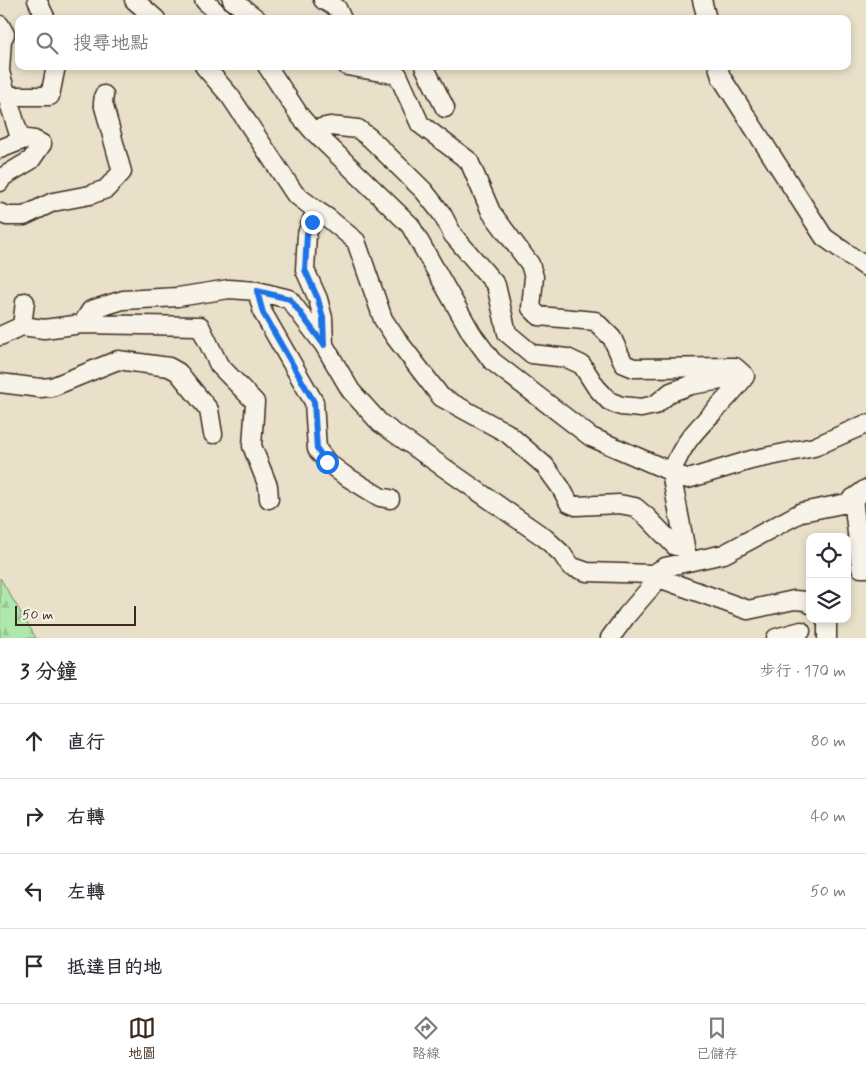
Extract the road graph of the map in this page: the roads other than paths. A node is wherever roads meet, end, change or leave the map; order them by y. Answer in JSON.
{"nodes":[{"id":1,"x":37,"y":0,"type":"edge"},
{"id":2,"x":134,"y":0,"type":"edge"},
{"id":3,"x":204,"y":0,"type":"edge"},
{"id":4,"x":232,"y":0,"type":"edge"},
{"id":5,"x":323,"y":0,"type":"edge"},
{"id":6,"x":702,"y":0,"type":"edge"},
{"id":7,"x":44,"y":15,"type":"edge"},
{"id":8,"x":151,"y":15,"type":"edge"},
{"id":9,"x":219,"y":15,"type":"edge"},
{"id":10,"x":252,"y":15,"type":"edge"},
{"id":11,"x":340,"y":15,"type":"edge"},
{"id":12,"x":706,"y":15,"type":"edge"},
{"id":13,"x":1,"y":36,"type":"edge"},
{"id":14,"x":55,"y":70,"type":"edge"},
{"id":15,"x":207,"y":70,"type":"edge"},
{"id":16,"x":270,"y":70,"type":"edge"},
{"id":17,"x":370,"y":70,"type":"edge"},
{"id":18,"x":426,"y":70,"type":"edge"},
{"id":19,"x":719,"y":70,"type":"edge"},
{"id":20,"x":0,"y":72,"type":"edge"},
{"id":21,"x":104,"y":95,"type":"dead end"},
{"id":22,"x":7,"y":96,"type":"junction"},
{"id":23,"x":445,"y":108,"type":"dead end"},
{"id":24,"x":312,"y":130,"type":"junction"},
{"id":25,"x":20,"y":138,"type":"junction"},
{"id":26,"x":0,"y":149,"type":"edge"},
{"id":27,"x":0,"y":182,"type":"edge"},
{"id":28,"x":316,"y":210,"type":"junction"},
{"id":29,"x":0,"y":213,"type":"edge"},
{"id":30,"x":866,"y":267,"type":"edge"},
{"id":31,"x":257,"y":291,"type":"junction"},
{"id":32,"x":25,"y":302,"type":"dead end"},
{"id":33,"x":82,"y":324,"type":"junction"},
{"id":34,"x":22,"y":326,"type":"junction"},
{"id":35,"x":0,"y":336,"type":"edge"},
{"id":36,"x":324,"y":345,"type":"junction"},
{"id":37,"x":745,"y":376,"type":"junction"},
{"id":38,"x":0,"y":382,"type":"edge"},
{"id":39,"x":866,"y":424,"type":"edge"},
{"id":40,"x":213,"y":434,"type":"dead end"},
{"id":41,"x":671,"y":473,"type":"junction"},
{"id":42,"x":859,"y":494,"type":"edge"},
{"id":43,"x":269,"y":498,"type":"dead end"},
{"id":44,"x":390,"y":499,"type":"dead end"},
{"id":45,"x":686,"y":554,"type":"junction"},
{"id":46,"x":866,"y":568,"type":"edge"},
{"id":47,"x":656,"y":576,"type":"junction"},
{"id":48,"x":806,"y":601,"type":"edge"},
{"id":49,"x":827,"y":623,"type":"edge"},
{"id":50,"x":801,"y":631,"type":"dead end"},
{"id":51,"x":610,"y":638,"type":"edge"},
{"id":52,"x":776,"y":638,"type":"edge"},
{"id":53,"x":827,"y":638,"type":"edge"}],
"edges":[{"from":1,"to":7,"type":"lane"},
{"from":2,"to":8,"type":"lane"},
{"from":3,"to":9,"type":"lane"},
{"from":4,"to":10,"type":"lane"},
{"from":5,"to":11,"type":"lane"},
{"from":6,"to":12,"type":"lane"},
{"from":13,"to":20,"type":"lane"},
{"from":14,"to":22,"type":"lane"},
{"from":15,"to":28,"type":"lane"},
{"from":16,"to":24,"type":"lane"},
{"from":17,"to":37,"type":"lane"},
{"from":18,"to":23,"type":"lane"},
{"from":19,"to":30,"type":"lane"},
{"from":20,"to":22,"type":"lane"},
{"from":21,"to":29,"type":"lane"},
{"from":22,"to":25,"type":"lane"},
{"from":24,"to":37,"type":"lane"},
{"from":24,"to":41,"type":"lane"},
{"from":25,"to":26,"type":"lane"},
{"from":25,"to":27,"type":"lane"},
{"from":28,"to":36,"type":"lane"},
{"from":28,"to":45,"type":"lane"},
{"from":31,"to":33,"type":"lane"},
{"from":31,"to":36,"type":"lane"},
{"from":31,"to":44,"type":"lane"},
{"from":32,"to":34,"type":"lane"},
{"from":33,"to":34,"type":"lane"},
{"from":33,"to":43,"type":"lane"},
{"from":34,"to":35,"type":"lane"},
{"from":36,"to":47,"type":"lane"},
{"from":37,"to":41,"type":"lane"},
{"from":38,"to":40,"type":"lane"},
{"from":39,"to":41,"type":"lane"},
{"from":41,"to":45,"type":"lane"},
{"from":42,"to":45,"type":"lane"},
{"from":42,"to":46,"type":"lane"},
{"from":45,"to":47,"type":"lane"},
{"from":47,"to":48,"type":"lane"},
{"from":47,"to":51,"type":"lane"},
{"from":49,"to":53,"type":"lane"},
{"from":50,"to":52,"type":"lane"}]}
